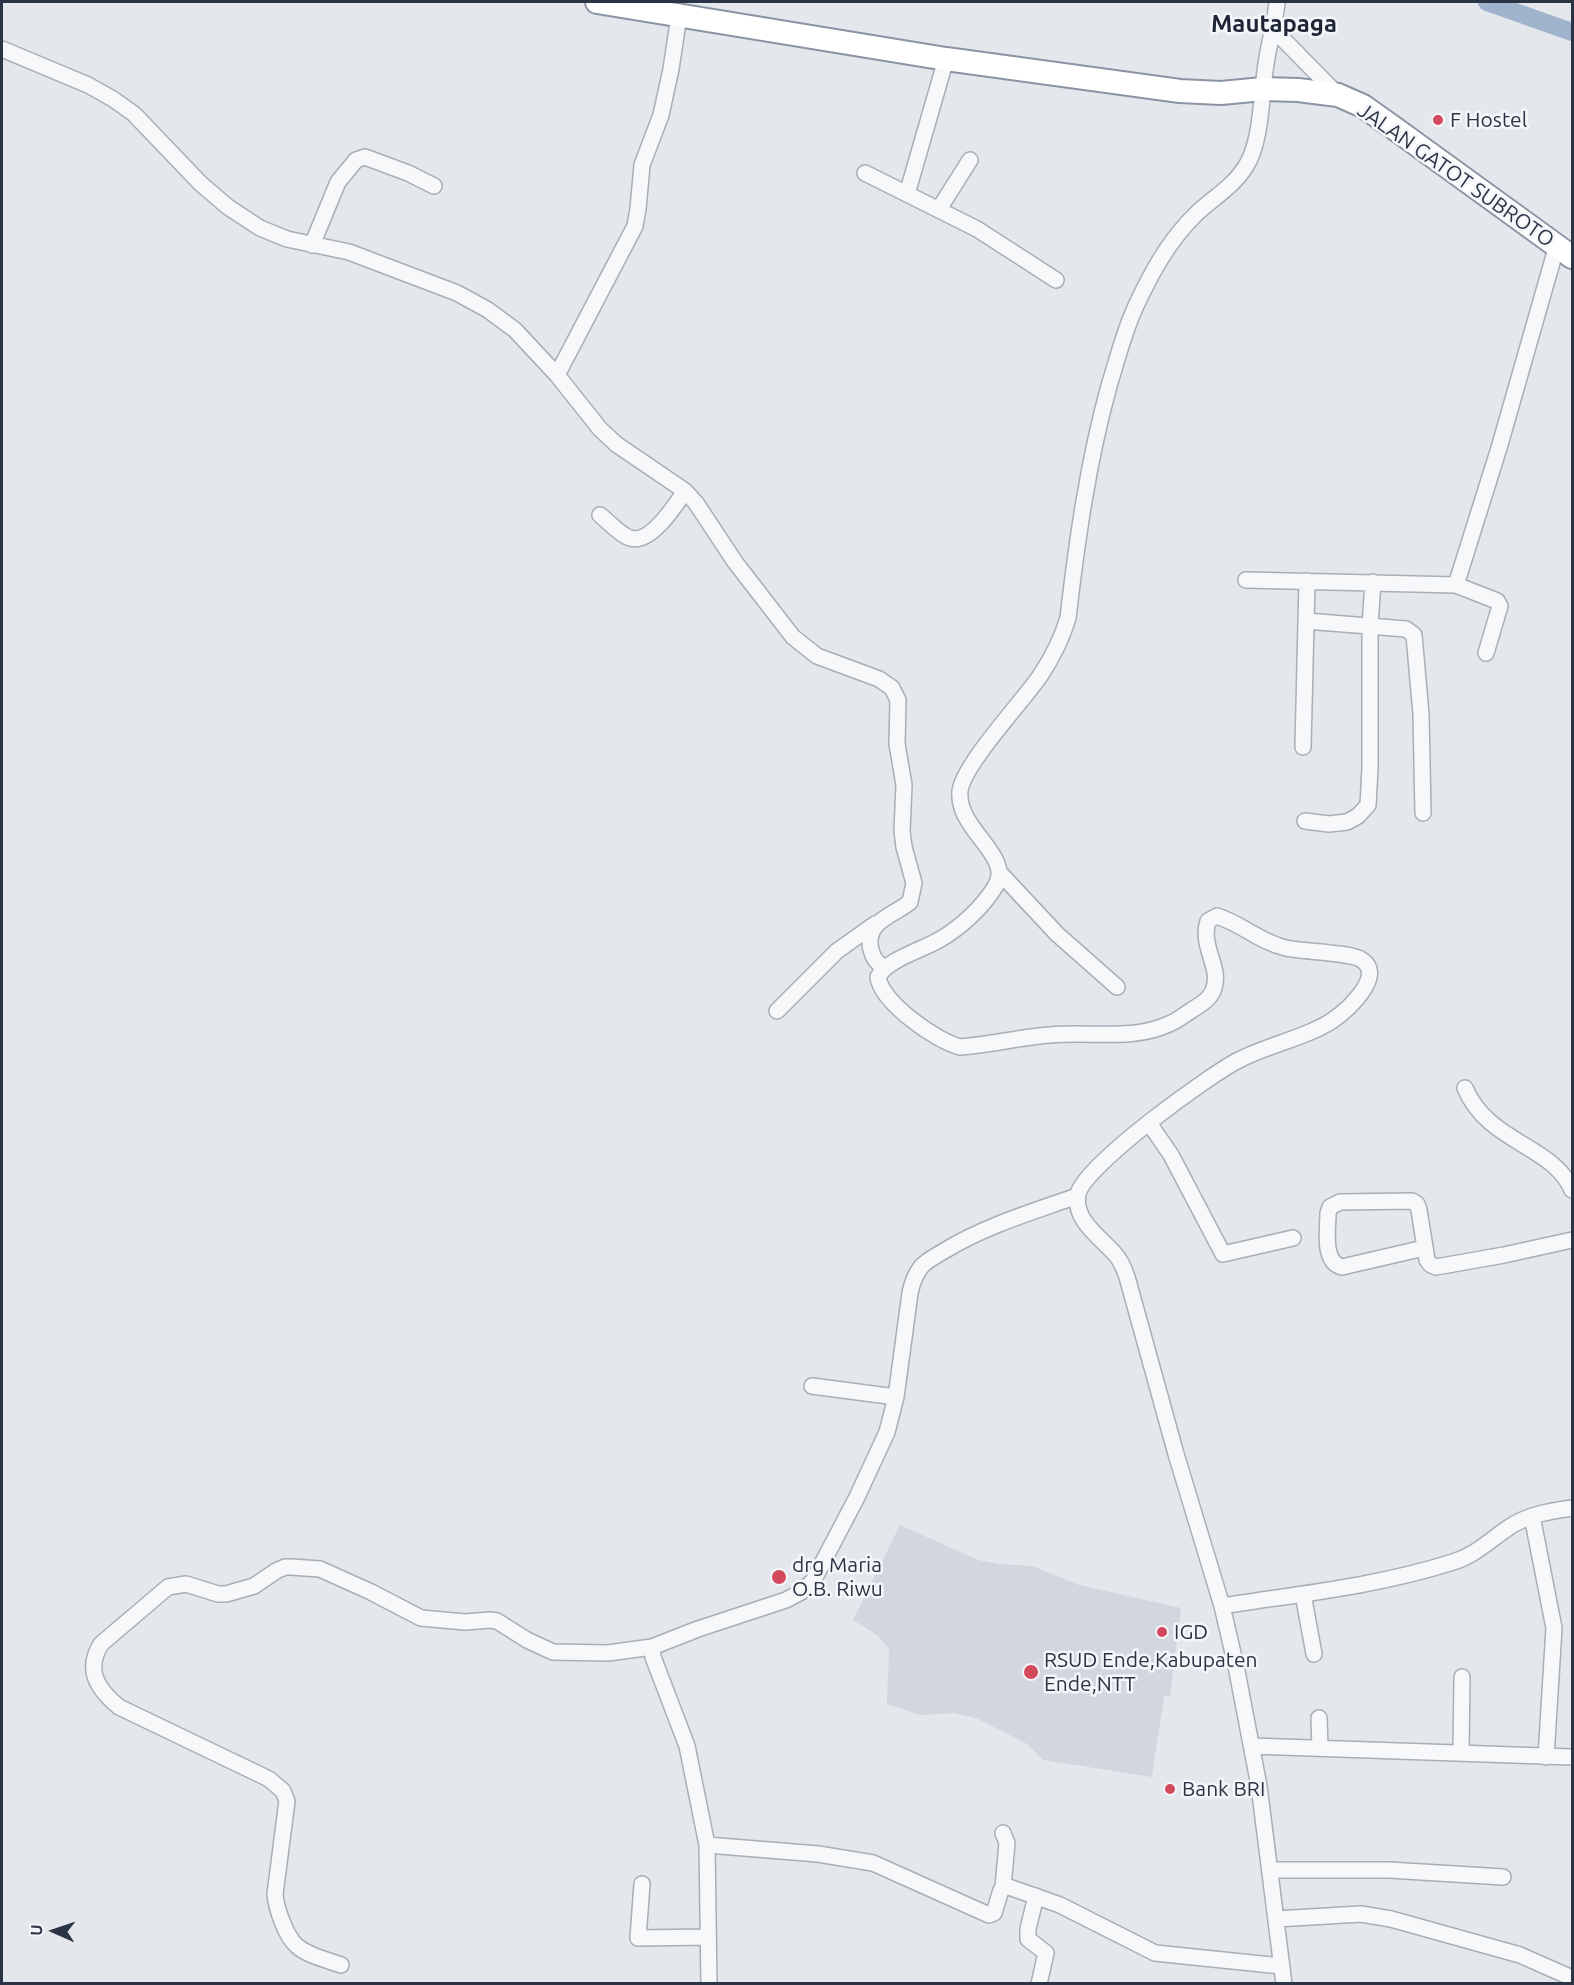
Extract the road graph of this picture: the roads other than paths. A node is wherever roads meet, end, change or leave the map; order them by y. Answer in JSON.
{"nodes":[{"id":1,"x":597,"y":2,"type":"edge"},
{"id":2,"x":1277,"y":2,"type":"edge"},
{"id":3,"x":679,"y":16,"type":"junction"},
{"id":4,"x":1274,"y":30,"type":"junction"},
{"id":5,"x":2,"y":48,"type":"edge"},
{"id":6,"x":946,"y":59,"type":"junction"},
{"id":7,"x":1263,"y":89,"type":"junction"},
{"id":8,"x":1338,"y":95,"type":"junction"},
{"id":9,"x":970,"y":160,"type":"dead end"},
{"id":10,"x":865,"y":173,"type":"dead end"},
{"id":11,"x":434,"y":186,"type":"dead end"},
{"id":12,"x":907,"y":194,"type":"junction"},
{"id":13,"x":939,"y":209,"type":"junction"},
{"id":14,"x":312,"y":245,"type":"junction"},
{"id":15,"x":1564,"y":251,"type":"edge"},
{"id":16,"x":1056,"y":280,"type":"dead end"},
{"id":17,"x":558,"y":375,"type":"junction"},
{"id":18,"x":685,"y":492,"type":"junction"},
{"id":19,"x":600,"y":515,"type":"dead end"},
{"id":20,"x":1246,"y":580,"type":"dead end"},
{"id":21,"x":1307,"y":580,"type":"junction"},
{"id":22,"x":1373,"y":582,"type":"junction"},
{"id":23,"x":1456,"y":585,"type":"junction"},
{"id":24,"x":1306,"y":621,"type":"junction"},
{"id":25,"x":1370,"y":625,"type":"junction"},
{"id":26,"x":1486,"y":653,"type":"dead end"},
{"id":27,"x":1303,"y":747,"type":"dead end"},
{"id":28,"x":1423,"y":813,"type":"dead end"},
{"id":29,"x":1305,"y":821,"type":"dead end"},
{"id":30,"x":1000,"y":873,"type":"junction"},
{"id":31,"x":875,"y":924,"type":"junction"},
{"id":32,"x":885,"y":968,"type":"junction"},
{"id":33,"x":1117,"y":987,"type":"dead end"},
{"id":34,"x":777,"y":1011,"type":"dead end"},
{"id":35,"x":1465,"y":1088,"type":"dead end"},
{"id":36,"x":1149,"y":1123,"type":"junction"},
{"id":37,"x":1556,"y":1167,"type":"junction"},
{"id":38,"x":1572,"y":1168,"type":"edge"},
{"id":39,"x":1572,"y":1190,"type":"edge"},
{"id":40,"x":1077,"y":1196,"type":"junction"},
{"id":41,"x":1293,"y":1238,"type":"dead end"},
{"id":42,"x":1572,"y":1240,"type":"edge"},
{"id":43,"x":1424,"y":1248,"type":"junction"},
{"id":44,"x":812,"y":1386,"type":"dead end"},
{"id":45,"x":896,"y":1397,"type":"junction"},
{"id":46,"x":1572,"y":1508,"type":"edge"},
{"id":47,"x":1532,"y":1516,"type":"junction"},
{"id":48,"x":1303,"y":1594,"type":"junction"},
{"id":49,"x":1222,"y":1606,"type":"junction"},
{"id":50,"x":652,"y":1647,"type":"junction"},
{"id":51,"x":1314,"y":1654,"type":"dead end"},
{"id":52,"x":1462,"y":1677,"type":"dead end"},
{"id":53,"x":1319,"y":1718,"type":"dead end"},
{"id":54,"x":1253,"y":1746,"type":"junction"},
{"id":55,"x":1320,"y":1748,"type":"junction"},
{"id":56,"x":1461,"y":1753,"type":"junction"},
{"id":57,"x":1572,"y":1756,"type":"edge"},
{"id":58,"x":1546,"y":1757,"type":"junction"},
{"id":59,"x":1003,"y":1833,"type":"dead end"},
{"id":60,"x":707,"y":1845,"type":"junction"},
{"id":61,"x":1270,"y":1870,"type":"junction"},
{"id":62,"x":1503,"y":1877,"type":"dead end"},
{"id":63,"x":642,"y":1884,"type":"dead end"},
{"id":64,"x":1003,"y":1887,"type":"junction"},
{"id":65,"x":1036,"y":1896,"type":"junction"},
{"id":66,"x":1276,"y":1919,"type":"junction"},
{"id":67,"x":708,"y":1937,"type":"junction"},
{"id":68,"x":341,"y":1965,"type":"dead end"},
{"id":69,"x":1281,"y":1966,"type":"junction"},
{"id":70,"x":1572,"y":1978,"type":"edge"},
{"id":71,"x":709,"y":1983,"type":"edge"},
{"id":72,"x":1039,"y":1983,"type":"edge"},
{"id":73,"x":1284,"y":1983,"type":"edge"}],
"edges":[{"from":1,"to":3,"type":"highway","name":"JALAN GATOT SUBROTO"},
{"from":2,"to":4,"type":"street"},
{"from":3,"to":6,"type":"highway","name":"JALAN GATOT SUBROTO"},
{"from":3,"to":17,"type":"street"},
{"from":4,"to":7,"type":"street"},
{"from":4,"to":8,"type":"street"},
{"from":5,"to":14,"type":"street"},
{"from":6,"to":7,"type":"highway","name":"JALAN GATOT SUBROTO"},
{"from":6,"to":12,"type":"street"},
{"from":7,"to":8,"type":"highway","name":"JALAN GATOT SUBROTO"},
{"from":7,"to":30,"type":"street"},
{"from":8,"to":15,"type":"highway","name":"JALAN GATOT SUBROTO"},
{"from":9,"to":13,"type":"street"},
{"from":10,"to":12,"type":"street"},
{"from":11,"to":14,"type":"street"},
{"from":12,"to":13,"type":"street"},
{"from":13,"to":16,"type":"street"},
{"from":14,"to":17,"type":"street"},
{"from":15,"to":23,"type":"street"},
{"from":17,"to":18,"type":"street"},
{"from":18,"to":19,"type":"street"},
{"from":18,"to":31,"type":"street"},
{"from":20,"to":21,"type":"street"},
{"from":21,"to":22,"type":"street"},
{"from":21,"to":24,"type":"street"},
{"from":22,"to":23,"type":"street"},
{"from":22,"to":25,"type":"street"},
{"from":23,"to":26,"type":"street"},
{"from":24,"to":25,"type":"street"},
{"from":24,"to":27,"type":"street"},
{"from":25,"to":28,"type":"street"},
{"from":25,"to":29,"type":"street"},
{"from":30,"to":32,"type":"street"},
{"from":30,"to":33,"type":"street"},
{"from":31,"to":32,"type":"street"},
{"from":31,"to":34,"type":"street"},
{"from":32,"to":36,"type":"street"},
{"from":35,"to":37,"type":"street"},
{"from":36,"to":40,"type":"street"},
{"from":36,"to":41,"type":"street"},
{"from":37,"to":38,"type":"street"},
{"from":37,"to":39,"type":"street"},
{"from":40,"to":45,"type":"street"},
{"from":40,"to":49,"type":"street"},
{"from":42,"to":43,"type":"street"},
{"from":43,"to":43,"type":"street"},
{"from":44,"to":45,"type":"street"},
{"from":45,"to":50,"type":"street"},
{"from":46,"to":47,"type":"street"},
{"from":47,"to":48,"type":"street"},
{"from":47,"to":58,"type":"street"},
{"from":48,"to":49,"type":"street"},
{"from":48,"to":51,"type":"street"},
{"from":49,"to":54,"type":"street"},
{"from":50,"to":60,"type":"street"},
{"from":50,"to":68,"type":"street"},
{"from":52,"to":56,"type":"street"},
{"from":53,"to":55,"type":"street"},
{"from":54,"to":55,"type":"street"},
{"from":54,"to":61,"type":"street"},
{"from":55,"to":56,"type":"street"},
{"from":56,"to":58,"type":"street"},
{"from":57,"to":58,"type":"street"},
{"from":59,"to":64,"type":"street"},
{"from":60,"to":64,"type":"street"},
{"from":60,"to":67,"type":"street"},
{"from":61,"to":62,"type":"street"},
{"from":61,"to":66,"type":"street"},
{"from":63,"to":67,"type":"street"},
{"from":64,"to":65,"type":"street"},
{"from":65,"to":69,"type":"street"},
{"from":65,"to":72,"type":"street"},
{"from":66,"to":69,"type":"street"},
{"from":66,"to":70,"type":"street"},
{"from":67,"to":71,"type":"street"},
{"from":69,"to":73,"type":"street"}]}
